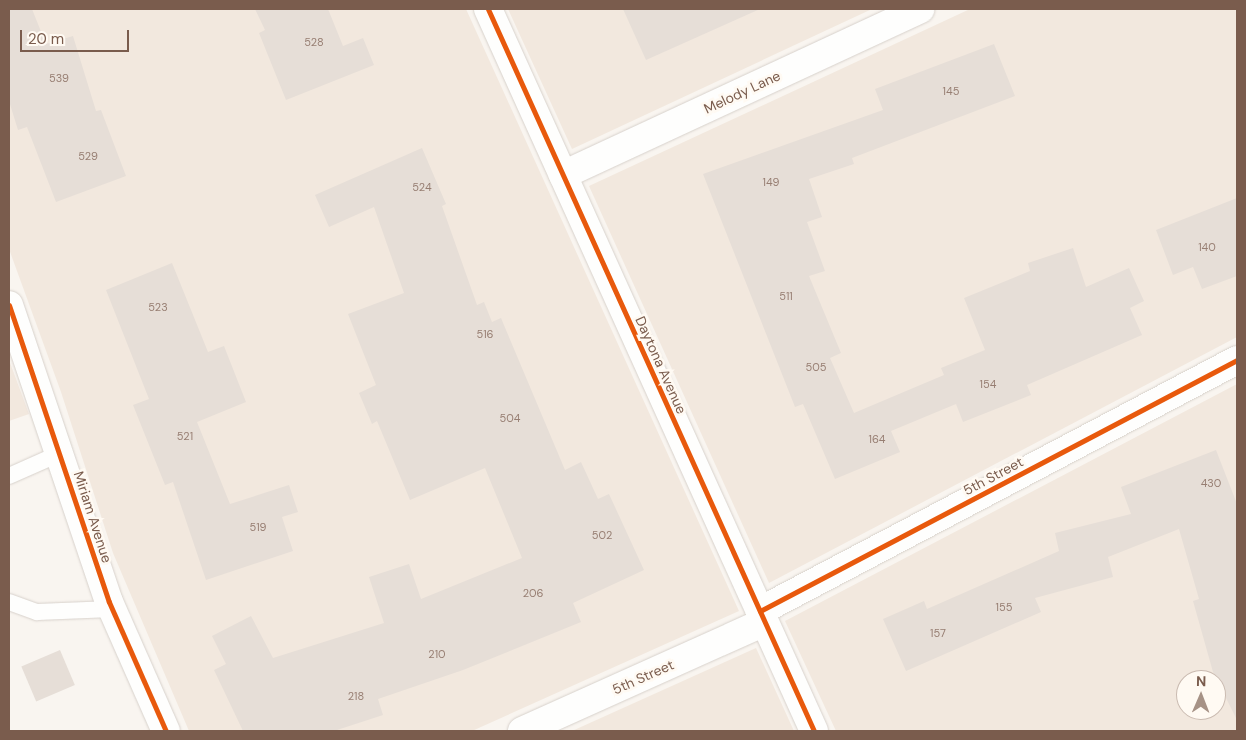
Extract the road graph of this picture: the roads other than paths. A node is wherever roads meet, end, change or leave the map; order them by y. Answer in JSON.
{"nodes":[{"id":1,"x":488,"y":9,"type":"edge"},
{"id":2,"x":920,"y":9,"type":"edge"},
{"id":3,"x":563,"y":175,"type":"junction"},
{"id":4,"x":9,"y":305,"type":"edge"},
{"id":5,"x":1237,"y":360,"type":"edge"},
{"id":6,"x":61,"y":453,"type":"junction"},
{"id":7,"x":9,"y":476,"type":"edge"},
{"id":8,"x":9,"y":602,"type":"edge"},
{"id":9,"x":112,"y":609,"type":"junction"},
{"id":10,"x":762,"y":616,"type":"junction"},
{"id":11,"x":166,"y":731,"type":"edge"},
{"id":12,"x":522,"y":731,"type":"edge"},
{"id":13,"x":814,"y":731,"type":"edge"}],
"edges":[{"from":1,"to":3,"type":"street","name":"Daytona Avenue"},
{"from":2,"to":3,"type":"street","name":"Melody Lane"},
{"from":3,"to":10,"type":"street","name":"Daytona Avenue"},
{"from":4,"to":6,"type":"street","name":"Miriam Avenue"},
{"from":5,"to":10,"type":"street","name":"5th Street"},
{"from":6,"to":7,"type":"lane"},
{"from":6,"to":9,"type":"street","name":"Miriam Avenue"},
{"from":8,"to":9,"type":"lane"},
{"from":9,"to":11,"type":"street","name":"Miriam Avenue"},
{"from":10,"to":12,"type":"street","name":"5th Street"},
{"from":10,"to":13,"type":"street","name":"Daytona Avenue"}]}
